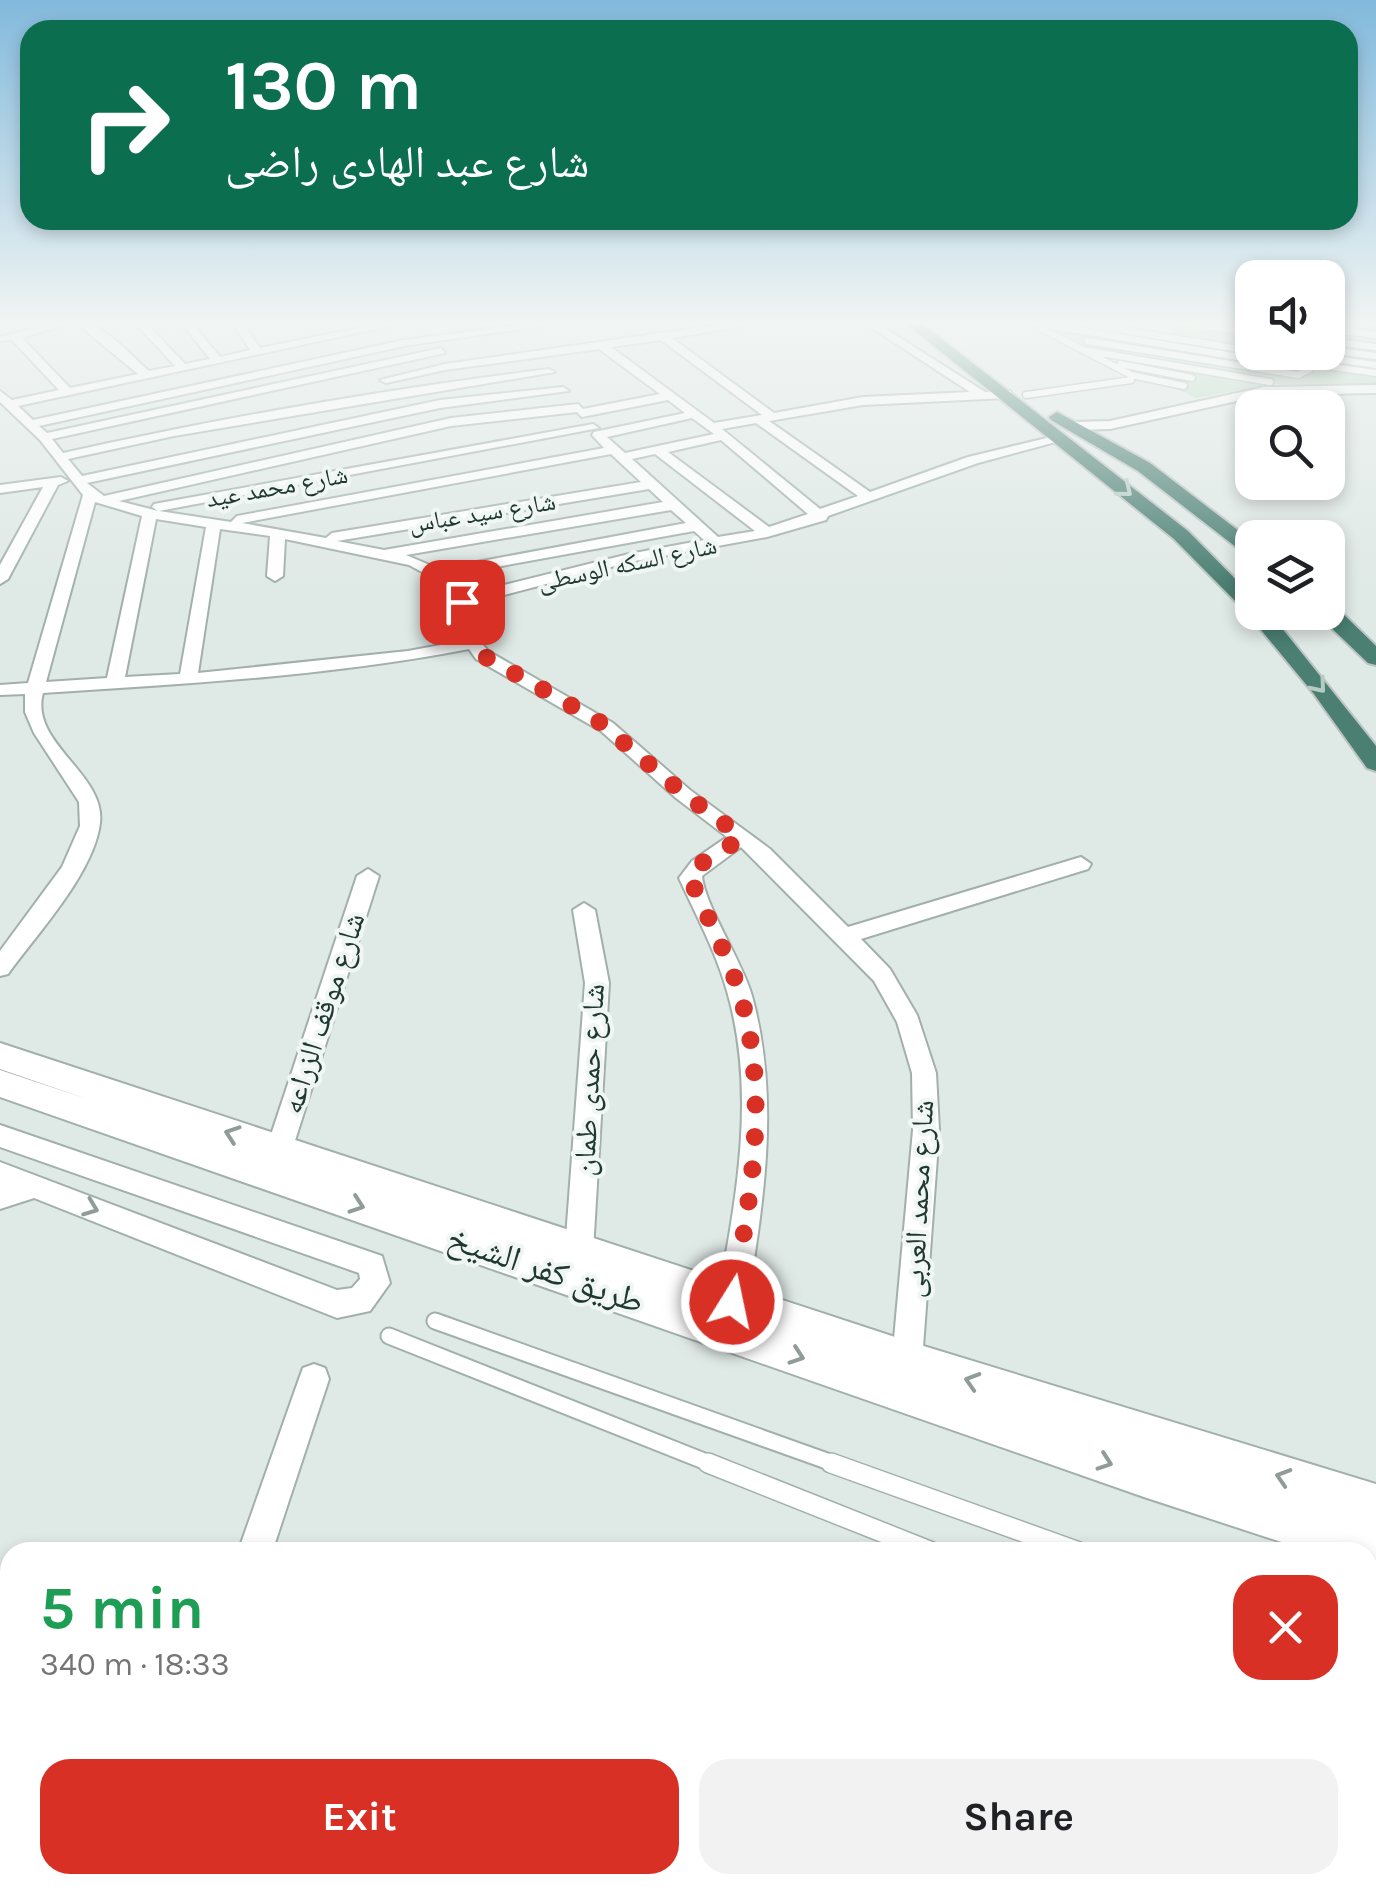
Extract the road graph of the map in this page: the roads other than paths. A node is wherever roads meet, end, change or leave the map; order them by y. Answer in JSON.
{"nodes":[{"id":1,"x":13,"y":410,"type":"edge"},
{"id":2,"x":93,"y":410,"type":"edge"},
{"id":3,"x":169,"y":410,"type":"edge"},
{"id":4,"x":250,"y":410,"type":"edge"},
{"id":5,"x":299,"y":410,"type":"edge"},
{"id":6,"x":413,"y":410,"type":"edge"},
{"id":7,"x":584,"y":410,"type":"edge"},
{"id":8,"x":690,"y":410,"type":"edge"},
{"id":9,"x":756,"y":410,"type":"edge"},
{"id":10,"x":803,"y":410,"type":"edge"},
{"id":11,"x":1033,"y":410,"type":"edge"},
{"id":12,"x":1042,"y":410,"type":"edge"},
{"id":13,"x":1176,"y":410,"type":"edge"},
{"id":14,"x":580,"y":411,"type":"junction"},
{"id":15,"x":695,"y":414,"type":"junction"},
{"id":16,"x":764,"y":417,"type":"junction"},
{"id":17,"x":30,"y":424,"type":"junction"},
{"id":18,"x":596,"y":431,"type":"junction"},
{"id":19,"x":718,"y":431,"type":"junction"},
{"id":20,"x":1066,"y":431,"type":"junction"},
{"id":21,"x":174,"y":432,"type":"junction"},
{"id":22,"x":44,"y":438,"type":"junction"},
{"id":23,"x":658,"y":450,"type":"junction"},
{"id":24,"x":616,"y":454,"type":"junction"},
{"id":25,"x":61,"y":457,"type":"junction"},
{"id":26,"x":1133,"y":459,"type":"junction"},
{"id":27,"x":1090,"y":462,"type":"junction"},
{"id":28,"x":52,"y":482,"type":"junction"},
{"id":29,"x":649,"y":484,"type":"junction"},
{"id":30,"x":88,"y":488,"type":"junction"},
{"id":31,"x":0,"y":489,"type":"edge"},
{"id":32,"x":869,"y":497,"type":"junction"},
{"id":33,"x":673,"y":505,"type":"junction"},
{"id":34,"x":144,"y":512,"type":"junction"},
{"id":35,"x":820,"y":516,"type":"junction"},
{"id":36,"x":217,"y":523,"type":"junction"},
{"id":37,"x":696,"y":526,"type":"junction"},
{"id":38,"x":278,"y":533,"type":"junction"},
{"id":39,"x":767,"y":533,"type":"junction"},
{"id":40,"x":1235,"y":537,"type":"edge"},
{"id":41,"x":316,"y":540,"type":"junction"},
{"id":42,"x":716,"y":543,"type":"junction"},
{"id":43,"x":382,"y":554,"type":"junction"},
{"id":44,"x":440,"y":573,"type":"junction"},
{"id":45,"x":275,"y":576,"type":"dead end"},
{"id":46,"x":0,"y":579,"type":"edge"},
{"id":47,"x":1235,"y":588,"type":"edge"},
{"id":48,"x":472,"y":593,"type":"junction"},
{"id":49,"x":1345,"y":628,"type":"edge"},
{"id":50,"x":1272,"y":630,"type":"edge"},
{"id":51,"x":471,"y":644,"type":"junction"},
{"id":52,"x":1376,"y":658,"type":"edge"},
{"id":53,"x":188,"y":679,"type":"junction"},
{"id":54,"x":114,"y":684,"type":"junction"},
{"id":55,"x":35,"y":688,"type":"junction"},
{"id":56,"x":0,"y":690,"type":"edge"},
{"id":57,"x":1376,"y":762,"type":"edge"},
{"id":58,"x":740,"y":835,"type":"junction"},
{"id":59,"x":1081,"y":864,"type":"dead end"},
{"id":60,"x":368,"y":876,"type":"dead end"},
{"id":61,"x":584,"y":910,"type":"dead end"},
{"id":62,"x":846,"y":936,"type":"junction"},
{"id":63,"x":0,"y":968,"type":"edge"},
{"id":64,"x":0,"y":1056,"type":"edge"},
{"id":65,"x":0,"y":1083,"type":"edge"},
{"id":66,"x":0,"y":1136,"type":"edge"},
{"id":67,"x":297,"y":1165,"type":"junction"},
{"id":68,"x":0,"y":1173,"type":"edge"},
{"id":69,"x":35,"y":1186,"type":"junction"},
{"id":70,"x":0,"y":1197,"type":"edge"},
{"id":71,"x":579,"y":1251,"type":"junction"},
{"id":72,"x":732,"y":1302,"type":"junction"},
{"id":73,"x":435,"y":1321,"type":"dead end"},
{"id":74,"x":389,"y":1336,"type":"dead end"},
{"id":75,"x":907,"y":1362,"type":"junction"},
{"id":76,"x":314,"y":1379,"type":"dead end"},
{"id":77,"x":1376,"y":1506,"type":"edge"},
{"id":78,"x":258,"y":1542,"type":"edge"},
{"id":79,"x":907,"y":1542,"type":"edge"},
{"id":80,"x":1051,"y":1542,"type":"edge"},
{"id":81,"x":1351,"y":1542,"type":"edge"}],
"edges":[{"from":1,"to":17,"type":"street"},
{"from":2,"to":17,"type":"street"},
{"from":3,"to":22,"type":"street"},
{"from":4,"to":21,"type":"street"},
{"from":5,"to":21,"type":"street"},
{"from":6,"to":30,"type":"street"},
{"from":7,"to":14,"type":"street"},
{"from":8,"to":15,"type":"street"},
{"from":9,"to":16,"type":"street"},
{"from":10,"to":16,"type":"street"},
{"from":11,"to":20,"type":"highway"},
{"from":12,"to":20,"type":"highway"},
{"from":13,"to":20,"type":"street","name":"شارع السكه الوسطى"},
{"from":14,"to":18,"type":"street"},
{"from":14,"to":30,"type":"street"},
{"from":15,"to":18,"type":"street","name":"شارع محمد عيد"},
{"from":15,"to":19,"type":"street"},
{"from":16,"to":19,"type":"street"},
{"from":16,"to":32,"type":"street"},
{"from":17,"to":22,"type":"street"},
{"from":18,"to":24,"type":"street"},
{"from":18,"to":34,"type":"street","name":"شارع محمد عيد"},
{"from":19,"to":23,"type":"street"},
{"from":19,"to":35,"type":"street"},
{"from":20,"to":26,"type":"highway"},
{"from":20,"to":27,"type":"highway"},
{"from":20,"to":32,"type":"street","name":"شارع السكه الوسطى"},
{"from":21,"to":25,"type":"street"},
{"from":22,"to":25,"type":"street"},
{"from":23,"to":24,"type":"street"},
{"from":23,"to":39,"type":"street"},
{"from":24,"to":29,"type":"street"},
{"from":24,"to":36,"type":"street"},
{"from":25,"to":30,"type":"street"},
{"from":26,"to":27,"type":"highway"},
{"from":26,"to":40,"type":"highway"},
{"from":27,"to":47,"type":"highway","one_way":true},
{"from":28,"to":30,"type":"street"},
{"from":28,"to":31,"type":"street"},
{"from":28,"to":46,"type":"street"},
{"from":29,"to":33,"type":"street"},
{"from":29,"to":41,"type":"street","name":"شارع سيد عباس"},
{"from":30,"to":34,"type":"street"},
{"from":30,"to":55,"type":"street"},
{"from":32,"to":35,"type":"street","name":"شارع السكه الوسطى"},
{"from":33,"to":37,"type":"street"},
{"from":33,"to":43,"type":"street"},
{"from":34,"to":36,"type":"street"},
{"from":34,"to":54,"type":"street"},
{"from":35,"to":39,"type":"street","name":"شارع السكه الوسطى"},
{"from":36,"to":38,"type":"street"},
{"from":36,"to":53,"type":"street"},
{"from":37,"to":42,"type":"street"},
{"from":37,"to":44,"type":"street"},
{"from":38,"to":41,"type":"street"},
{"from":38,"to":45,"type":"street"},
{"from":39,"to":42,"type":"street","name":"شارع السكه الوسطى"},
{"from":41,"to":43,"type":"street"},
{"from":42,"to":48,"type":"street","name":"شارع السكه الوسطى"},
{"from":43,"to":44,"type":"street"},
{"from":44,"to":48,"type":"street"},
{"from":48,"to":51,"type":"street"},
{"from":49,"to":52,"type":"highway"},
{"from":50,"to":57,"type":"highway","one_way":true},
{"from":51,"to":53,"type":"street"},
{"from":51,"to":58,"type":"street","name":"شارع محمد العربى"},
{"from":53,"to":54,"type":"street"},
{"from":54,"to":55,"type":"street"},
{"from":55,"to":56,"type":"street"},
{"from":55,"to":63,"type":"street"},
{"from":58,"to":62,"type":"street","name":"شارع محمد العربى"},
{"from":58,"to":72,"type":"street"},
{"from":59,"to":62,"type":"street"},
{"from":60,"to":67,"type":"street","name":"شارع موقف الزراعه"},
{"from":61,"to":71,"type":"street","name":"شارع حمدى طمان"},
{"from":62,"to":75,"type":"street","name":"شارع محمد العربى"},
{"from":67,"to":64,"type":"street","name":"طريق كفر الشيخ","one_way":true},
{"from":65,"to":67,"type":"street","name":"طريق كفر الشيخ"},
{"from":69,"to":66,"type":"street","one_way":true},
{"from":67,"to":71,"type":"street","name":"طريق كفر الشيخ"},
{"from":67,"to":81,"type":"street","name":"طريق كفر الشيخ","one_way":true},
{"from":68,"to":69,"type":"street"},
{"from":69,"to":70,"type":"street"},
{"from":71,"to":72,"type":"street","name":"طريق كفر الشيخ"},
{"from":72,"to":75,"type":"street","name":"طريق كفر الشيخ"},
{"from":73,"to":80,"type":"lane"},
{"from":74,"to":79,"type":"lane"},
{"from":77,"to":75,"type":"street","name":"طريق كفر الشيخ","one_way":true},
{"from":76,"to":78,"type":"street"}]}
